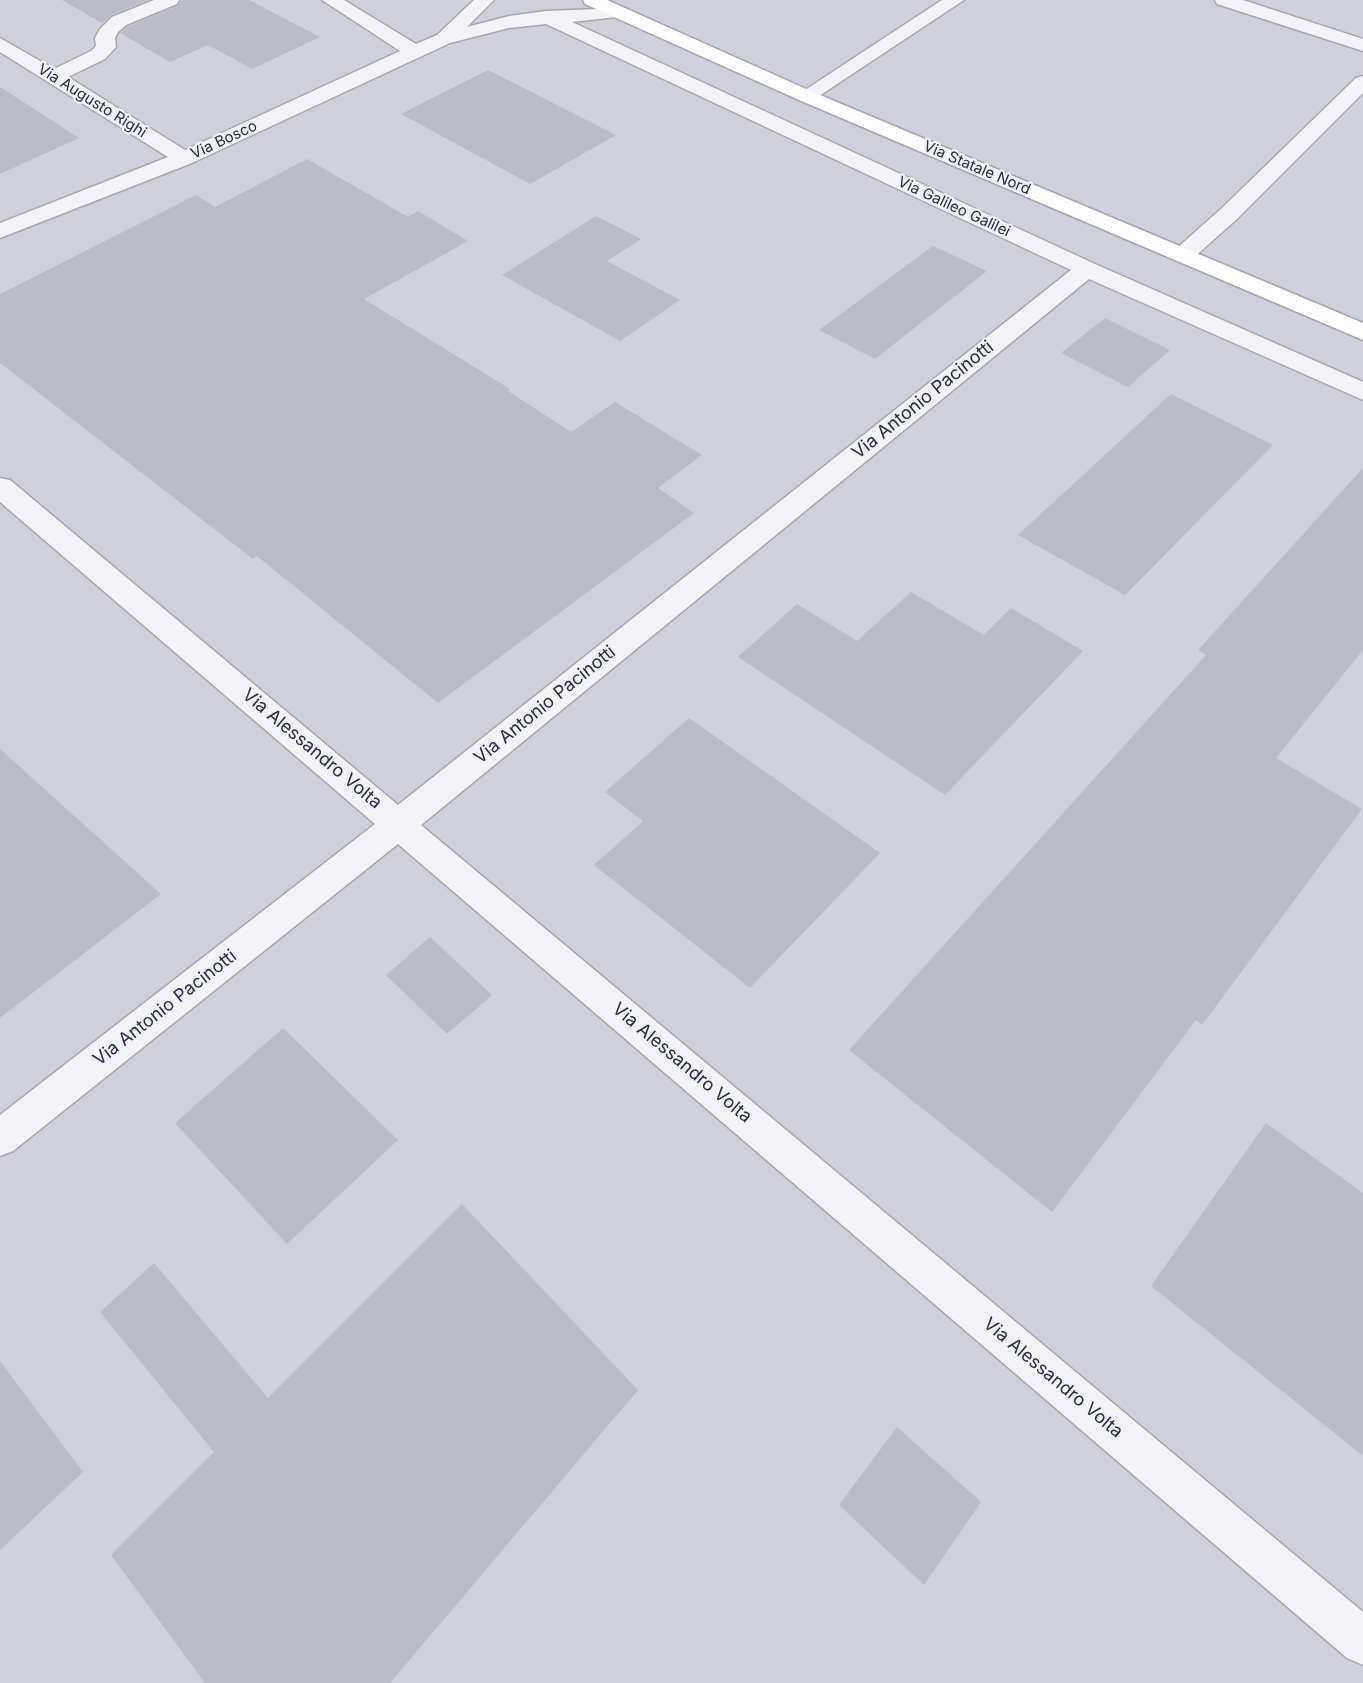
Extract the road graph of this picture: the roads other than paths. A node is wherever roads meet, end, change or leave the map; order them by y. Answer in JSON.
{"nodes":[{"id":1,"x":170,"y":0,"type":"edge"},
{"id":2,"x":331,"y":0,"type":"edge"},
{"id":3,"x":485,"y":0,"type":"edge"},
{"id":4,"x":592,"y":0,"type":"edge"},
{"id":5,"x":955,"y":0,"type":"edge"},
{"id":6,"x":1224,"y":0,"type":"edge"},
{"id":7,"x":618,"y":6,"type":"edge"},
{"id":8,"x":542,"y":9,"type":"edge"},
{"id":9,"x":443,"y":39,"type":"junction"},
{"id":10,"x":0,"y":44,"type":"edge"},
{"id":11,"x":1363,"y":45,"type":"edge"},
{"id":12,"x":416,"y":52,"type":"junction"},
{"id":13,"x":53,"y":76,"type":"junction"},
{"id":14,"x":1363,"y":82,"type":"edge"},
{"id":15,"x":806,"y":96,"type":"junction"},
{"id":16,"x":184,"y":158,"type":"junction"},
{"id":17,"x":0,"y":231,"type":"edge"},
{"id":18,"x":1184,"y":254,"type":"junction"},
{"id":19,"x":1087,"y":269,"type":"junction"},
{"id":20,"x":1363,"y":332,"type":"edge"},
{"id":21,"x":1363,"y":392,"type":"edge"},
{"id":22,"x":0,"y":487,"type":"edge"},
{"id":23,"x":400,"y":823,"type":"junction"},
{"id":24,"x":0,"y":1138,"type":"edge"},
{"id":25,"x":1363,"y":1642,"type":"edge"}],
"edges":[{"from":1,"to":13,"type":"street"},
{"from":2,"to":12,"type":"street"},
{"from":3,"to":9,"type":"street","name":"Via Bosco"},
{"from":4,"to":7,"type":"main road","name":"Via Statale Nord"},
{"from":5,"to":15,"type":"street"},
{"from":6,"to":11,"type":"street"},
{"from":7,"to":8,"type":"street","name":"Via Bosco"},
{"from":7,"to":15,"type":"main road","name":"Via Statale Nord"},
{"from":8,"to":9,"type":"street","name":"Via Bosco"},
{"from":8,"to":19,"type":"street","name":"Via Galileo Galilei"},
{"from":9,"to":12,"type":"street","name":"Via Bosco"},
{"from":10,"to":13,"type":"street","name":"Via Augusto Righi"},
{"from":12,"to":16,"type":"street","name":"Via Bosco"},
{"from":13,"to":16,"type":"street","name":"Via Augusto Righi"},
{"from":14,"to":18,"type":"street"},
{"from":15,"to":18,"type":"main road","name":"Via Statale Nord"},
{"from":16,"to":17,"type":"street","name":"Via Bosco"},
{"from":18,"to":20,"type":"main road","name":"Via Statale Nord"},
{"from":19,"to":21,"type":"street","name":"Via Galileo Galilei"},
{"from":19,"to":23,"type":"street","name":"Via Antonio Pacinotti"},
{"from":22,"to":23,"type":"street","name":"Via Alessandro Volta"},
{"from":23,"to":24,"type":"street","name":"Via Antonio Pacinotti"},
{"from":23,"to":25,"type":"street","name":"Via Alessandro Volta"}]}
